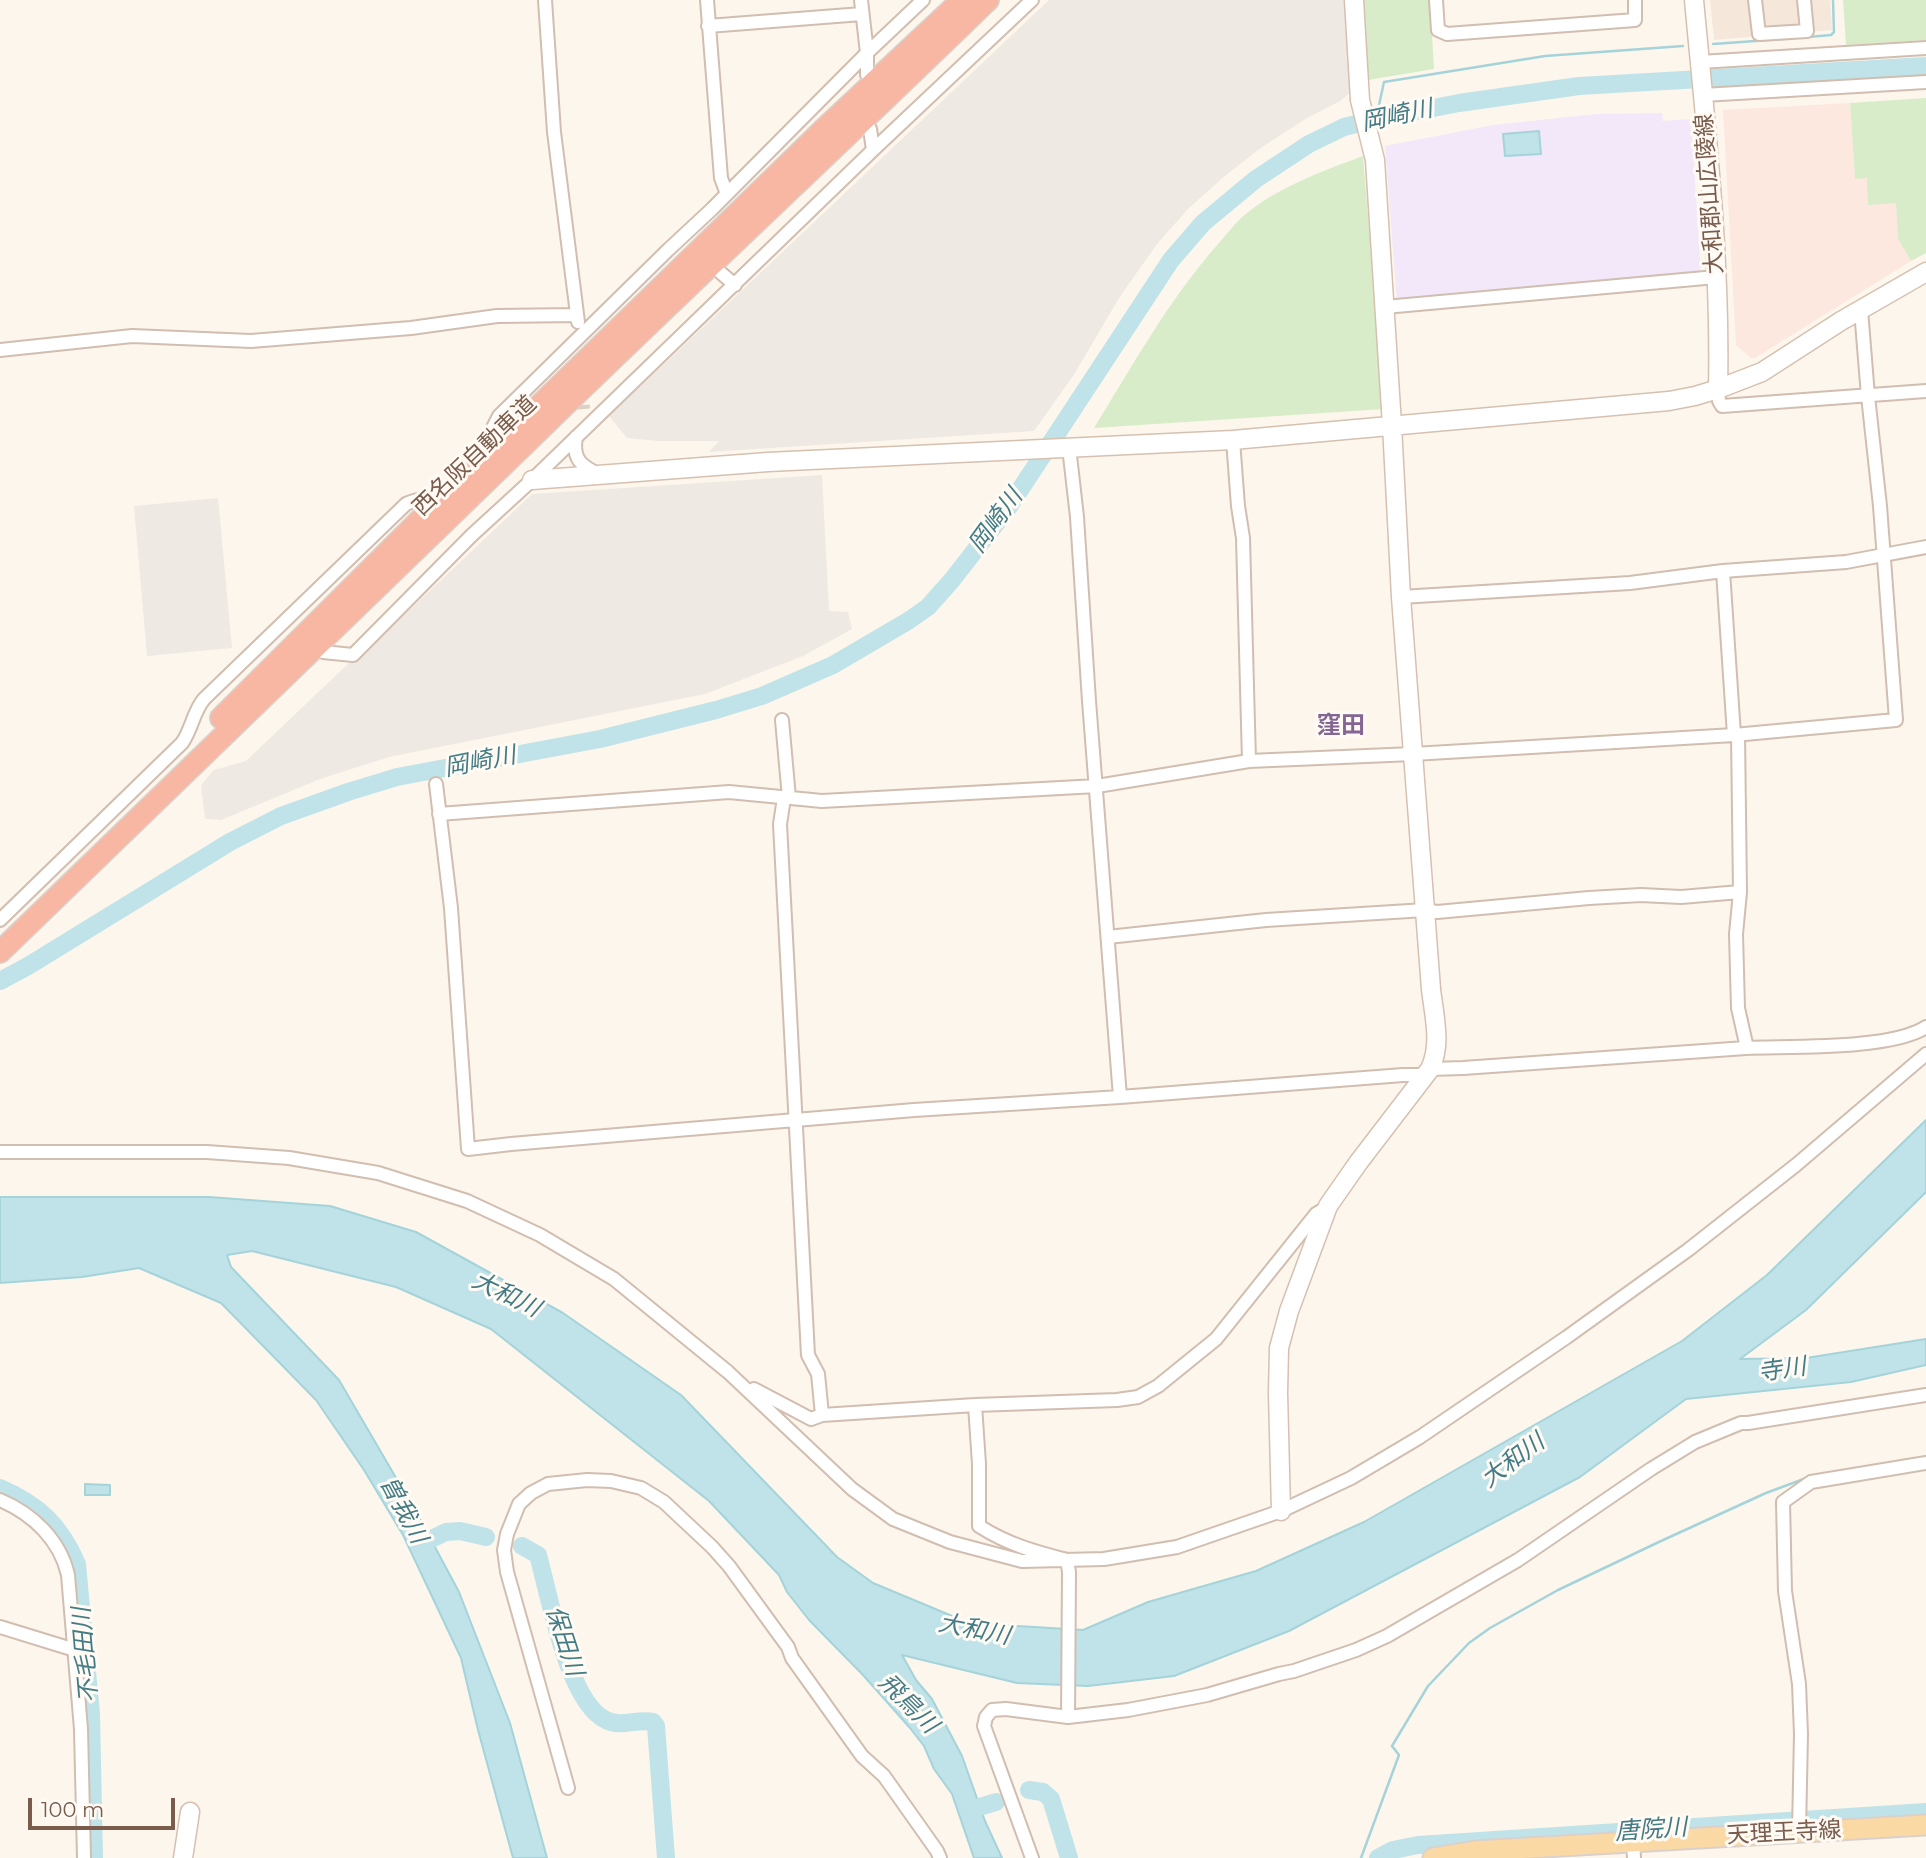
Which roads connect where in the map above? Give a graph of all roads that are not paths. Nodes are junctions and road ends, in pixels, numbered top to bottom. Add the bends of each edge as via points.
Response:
1 (545, 0) edge
2 (707, 0) edge
3 (923, 0) edge
4 (962, 0) edge
5 (988, 0) edge
6 (1032, 0) edge
7 (1354, 0) edge
8 (1436, 0) edge
9 (1634, 0) edge
10 (1694, 0) edge
11 (1755, 0) edge
12 (1804, 0) edge
13 (861, 7) edge
14 (708, 26) junction
15 (1926, 48) edge
16 (866, 53) junction
17 (1700, 61) junction
18 (867, 75) dead end
19 (1926, 82) edge
20 (1703, 95) junction
21 (870, 129) dead end
22 (873, 150) junction
23 (727, 194) junction
24 (722, 272) dead end
25 (1926, 272) edge
26 (1716, 277) junction
27 (735, 285) junction
28 (1385, 307) junction
29 (1861, 310) junction
30 (577, 314) junction
31 (576, 344) junction
32 (0, 350) edge
33 (1718, 389) junction
34 (1926, 391) edge
35 (1868, 396) junction
36 (584, 409) tunnel mouth
37 (594, 419) junction
38 (1392, 425) junction
39 (576, 436) junction
40 (519, 438) junction
41 (1233, 440) junction
42 (1069, 447) junction
43 (600, 475) junction
44 (532, 480) junction
45 (424, 498) junction
46 (472, 536) junction
47 (1926, 547) edge
48 (1883, 554) junction
49 (1723, 571) junction
50 (1401, 597) junction
51 (323, 652) dead end
52 (268, 655) dead end
53 (249, 656) junction
54 (230, 720) junction
55 (782, 720) dead end
56 (1736, 735) junction
57 (1413, 754) junction
58 (1249, 761) junction
59 (436, 784) dead end
60 (1097, 786) junction
61 (786, 798) junction
62 (439, 814) junction
63 (1740, 892) junction
64 (1425, 910) junction
65 (0, 920) edge
66 (0, 933) edge
67 (1108, 937) junction
68 (0, 952) edge
69 (1926, 1027) edge
70 (1747, 1048) junction
71 (1926, 1054) edge
72 (1427, 1072) junction
73 (1120, 1097) junction
74 (795, 1121) junction
75 (0, 1152) edge
76 (1328, 1206) junction
77 (728, 1372) junction
78 (1926, 1395) edge
79 (975, 1405) junction
80 (822, 1415) junction
81 (1926, 1463) edge
82 (0, 1500) edge
83 (1281, 1511) junction
84 (1068, 1566) junction
85 (0, 1627) edge
86 (75, 1650) junction
87 (1068, 1717) junction
88 (568, 1788) dead end
89 (190, 1812) dead end
90 (1926, 1825) edge
91 (1799, 1831) junction
92 (1633, 1850) edge
93 (84, 1858) edge
94 (183, 1858) edge
95 (940, 1858) edge
96 (1032, 1858) edge
97 (1433, 1858) edge

1 - 30 street via 554,132
2 - 14 street
3 - 16 street
4 - 40 highway, 西名阪自動車道 via 825,128
5 - 40 highway, 西名阪自動車道 via 647,324
6 - 22 street
7 - 28 street via 1361,106 1375,160
8 - 9 street via 1438,30 1447,34 1635,20
10 - 17 street, 大和郡山広陵線
11 - 12 street via 1759,34 1807,31
13 - 14 street
13 - 16 street
14 - 23 street via 721,178
15 - 17 street
16 - 18 street
16 - 23 street
17 - 20 street, 大和郡山広陵線
19 - 20 street
20 - 26 street, 大和郡山広陵線
21 - 22 street
22 - 27 street
23 - 31 street via 716,213
24 - 27 street
25 - 29 street
26 - 28 street
26 - 33 street, 大和郡山広陵線
27 - 37 street
28 - 38 street
29 - 33 street via 1762,372
29 - 35 street
30 - 31 street
30 - 32 street via 497,316 251,341 132,337
31 - 45 street via 499,416 477,458 446,490
33 - 35 street via 1722,406
33 - 38 street via 1643,404
34 - 35 street
35 - 48 street
36 - 37 street
37 - 39 street
38 - 41 street
38 - 50 street
39 - 43 street via 577,459
39 - 44 street
40 - 54 highway, 西名阪自動車道, bridge
41 - 42 street
41 - 58 street via 1243,538
42 - 43 street
42 - 60 street
43 - 44 street
44 - 46 street
45 - 46 street
45 - 53 street via 406,504
46 - 51 street via 354,655
47 - 48 street
48 - 49 street via 1846,562
48 - 56 street via 1896,720
49 - 50 street via 1630,583
49 - 56 street
50 - 57 street
52 - 53 street
53 - 65 street via 198,705 182,743
54 - 66 highway, 西名阪自動車道
54 - 68 highway, 西名阪自動車道
55 - 61 street
56 - 57 street
56 - 63 street
57 - 58 street
57 - 64 street
58 - 60 street
59 - 62 street
60 - 61 street via 882,799
60 - 67 street
61 - 62 street via 729,792
61 - 74 street via 780,824
62 - 74 street via 451,908 468,1149
63 - 64 street
63 - 70 street via 1738,1008
64 - 67 street via 1266,920
64 - 72 street via 1437,1039
67 - 73 street
69 - 70 street via 1904,1038 1854,1044
70 - 72 street
71 - 83 street via 1710,1233 1567,1337 1408,1444
72 - 73 street
72 - 76 street
73 - 74 street
74 - 80 street via 808,1354 818,1374
75 - 77 street via 207,1152 289,1157 378,1173 467,1201 540,1236 614,1279
76 - 79 street via 1316,1214 1216,1339 1158,1386 1117,1401
76 - 83 street via 1279,1348
77 - 80 street via 811,1419
77 - 84 street via 852,1489 893,1519 950,1542 1022,1561
78 - 87 street via 1741,1423 1695,1442 1508,1566 1356,1650 1207,1695
79 - 80 street
79 - 84 street via 979,1526
81 - 91 street via 1811,1482 1783,1502 1785,1591 1799,1684
82 - 86 street via 47,1533 65,1562
83 - 84 street via 1177,1547
84 - 87 street
85 - 86 street
86 - 93 street
87 - 96 street via 1006,1709 992,1710 986,1717 984,1726
88 - 95 street via 504,1550 519,1504 531,1493 548,1485 611,1481 641,1488 664,1502 720,1556
89 - 94 street
90 - 91 main road, 天理王寺線
91 - 92 main road, 天理王寺線
92 - 97 main road, 天理王寺線 via 1475,1851

